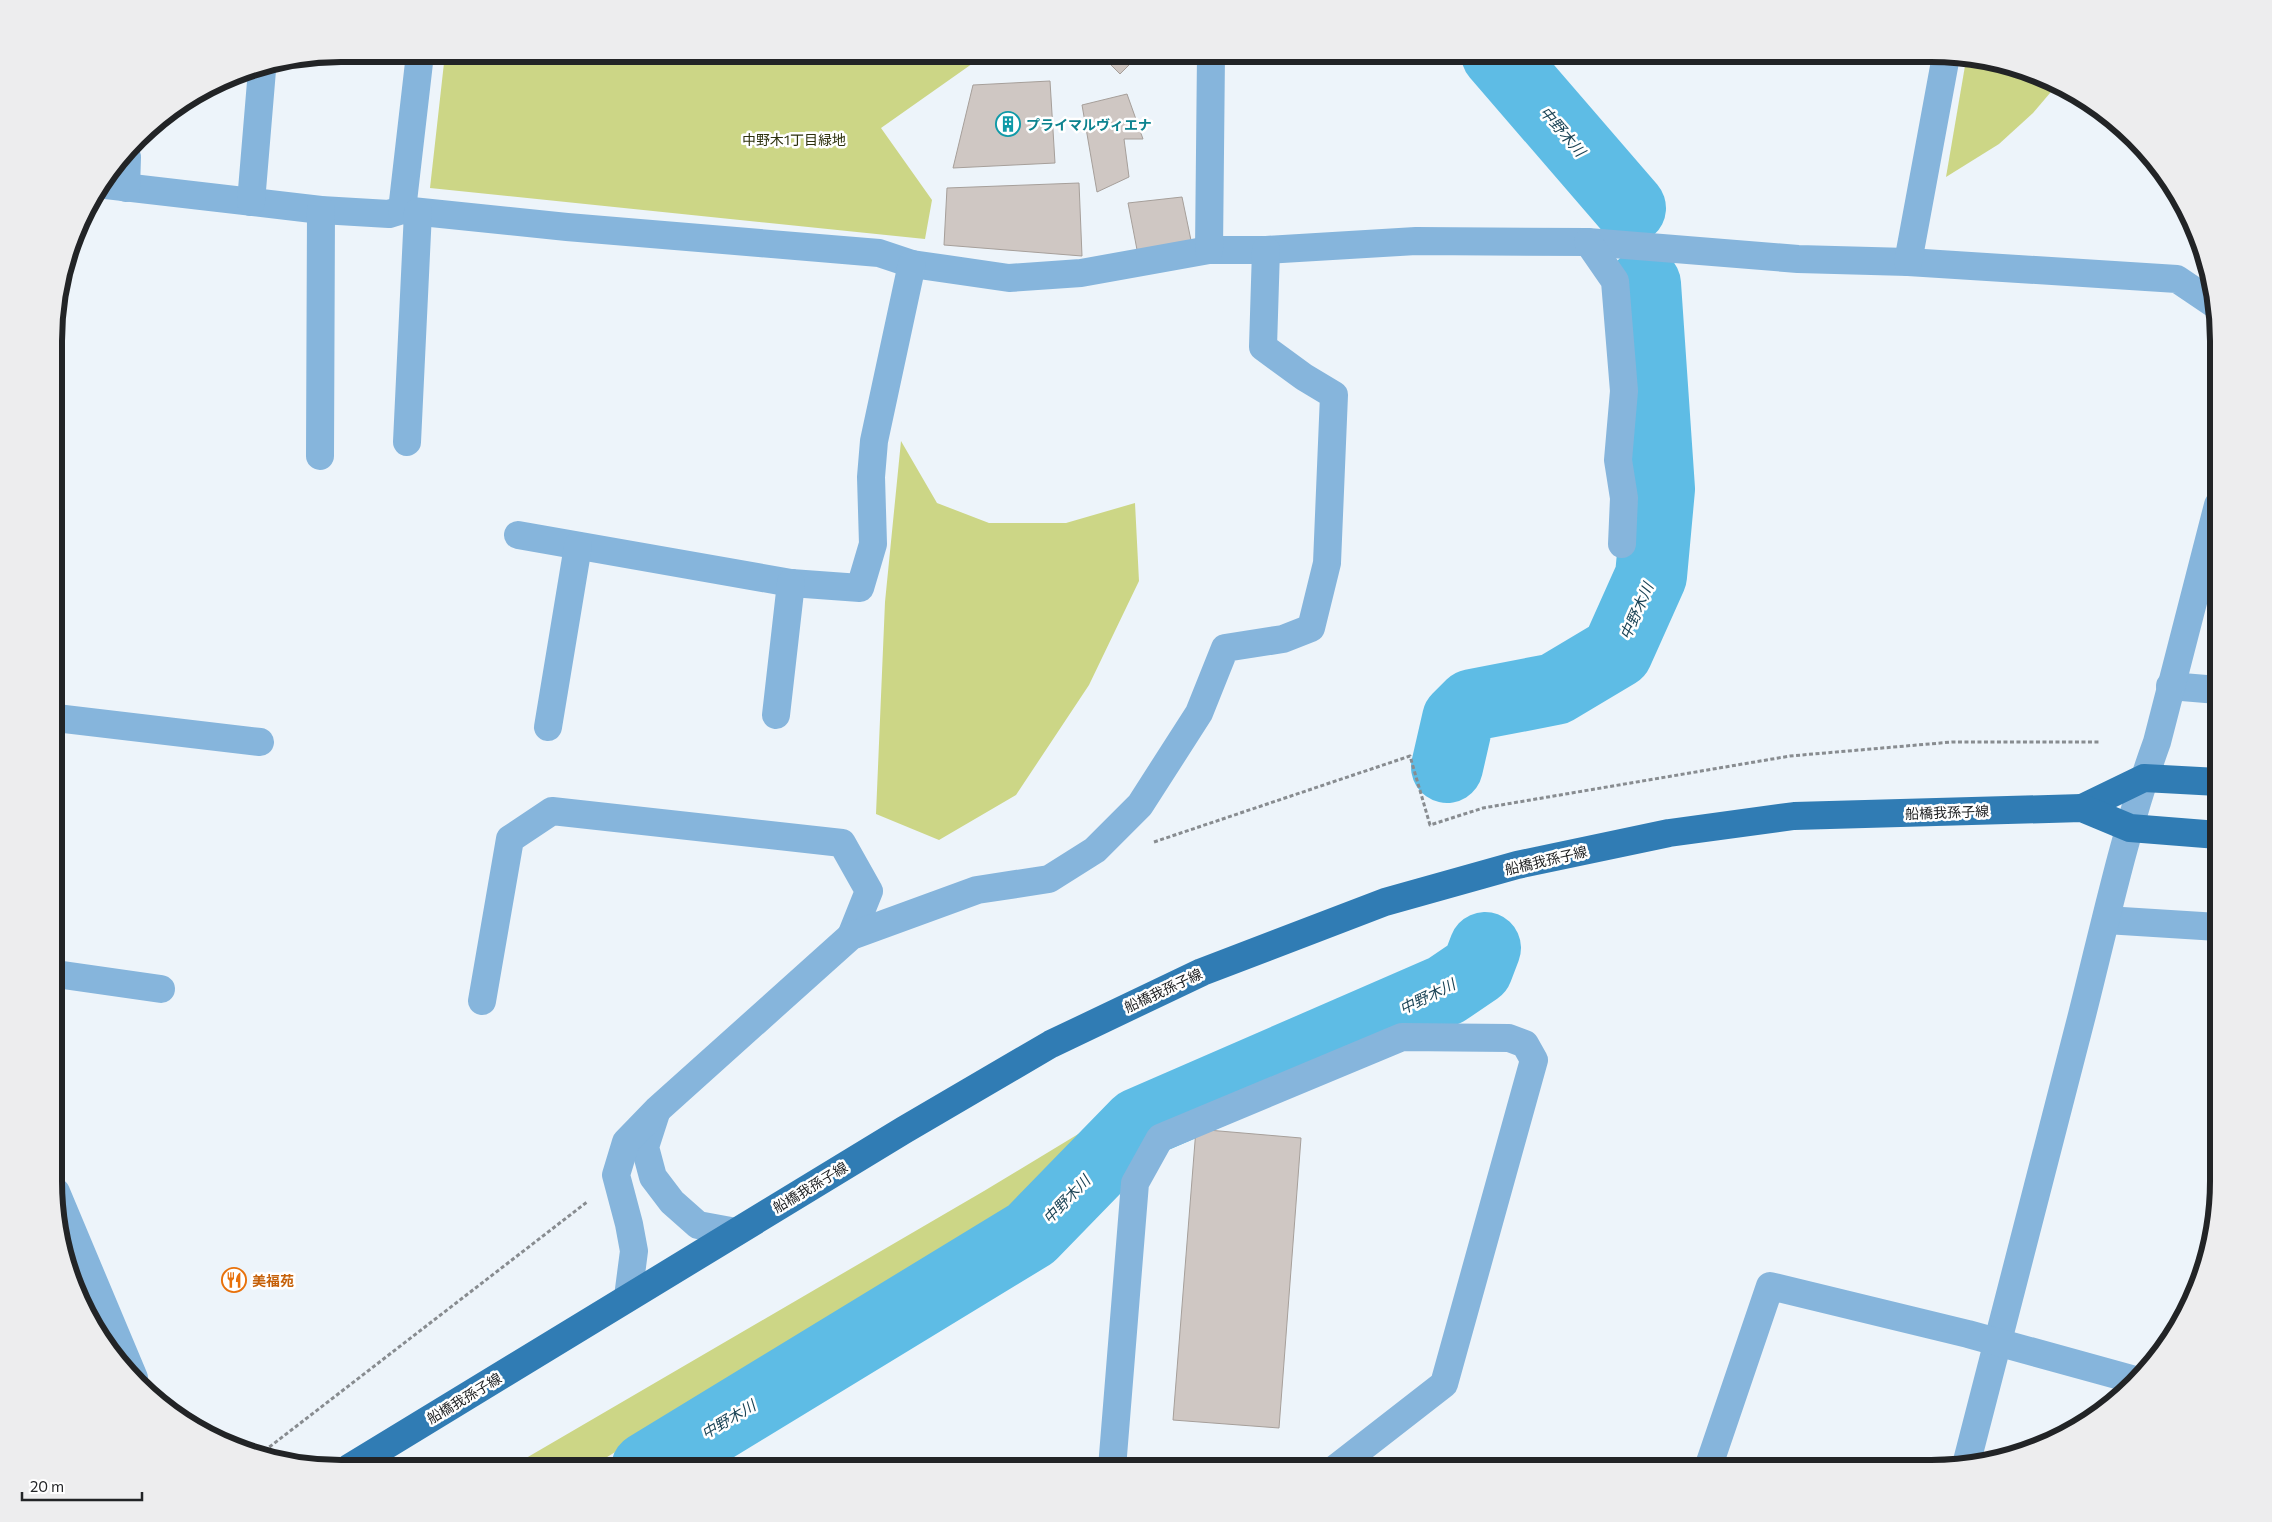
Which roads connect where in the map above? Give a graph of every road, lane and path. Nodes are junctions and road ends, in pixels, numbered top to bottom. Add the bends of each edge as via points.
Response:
1 (419, 62) edge
2 (1211, 62) edge
3 (1945, 63) edge
4 (262, 74) edge
5 (122, 169) edge
6 (116, 186) edge
7 (251, 202) junction
8 (321, 210) junction
9 (410, 211) junction
10 (1588, 242) junction
11 (1210, 250) junction
12 (1266, 250) junction
13 (1908, 262) junction
14 (912, 264) junction
15 (2206, 299) edge
16 (407, 442) dead end
17 (320, 456) dead end
18 (518, 535) dead end
19 (2210, 535) edge
20 (1622, 544) dead end
21 (578, 546) junction
22 (791, 583) junction
23 (2170, 686) junction
24 (2210, 689) edge
25 (776, 715) dead end
26 (62, 719) edge
27 (548, 727) dead end
28 (260, 742) dead end
29 (2100, 742) dead end
30 (2144, 778) junction
31 (2210, 782) edge
32 (2082, 808) junction
33 (2130, 828) junction
34 (2210, 834) edge
35 (1151, 843) dead end
36 (2106, 920) junction
37 (2210, 927) edge
38 (851, 936) junction
39 (62, 975) edge
40 (161, 989) dead end
41 (482, 1001) dead end
42 (657, 1110) junction
43 (616, 1175) junction
44 (65, 1212) edge
45 (736, 1232) junction
46 (628, 1297) junction
47 (1999, 1342) junction
48 (124, 1355) edge
49 (2128, 1378) edge
50 (267, 1449) edge
51 (1968, 1457) edge
52 (362, 1460) edge
53 (1113, 1460) edge
54 (1346, 1460) edge
55 (1711, 1460) edge

1 - 9 street
2 - 11 street
3 - 13 street
4 - 7 street
5 - 6 street
6 - 7 street
7 - 8 street
8 - 9 street via 389,214
8 - 17 street
9 - 14 street via 879,253
9 - 16 street
10 - 12 street via 1416,241
10 - 13 street via 1798,259
10 - 20 street via 1615,281 1624,391 1618,460 1624,498
11 - 12 street
11 - 14 street via 1081,273 1010,278
12 - 38 street via 1263,347 1334,395 1327,563 1311,628 1283,639 1225,648 1199,713 1140,805 1094,850 1049,879 977,890
13 - 15 street via 2177,279
14 - 22 street via 874,441 870,477 873,544 860,588
18 - 21 street
19 - 23 street
21 - 22 street
21 - 27 street
22 - 25 street
23 - 24 street
23 - 30 street via 2157,742
26 - 28 street
29 - 35 path via 1952,742 1790,756 1483,808 1430,825 1410,756
30 - 31 main road, 船橋我孫子線
30 - 32 main road, 船橋我孫子線
30 - 33 street
32 - 33 main road, 船橋我孫子線
32 - 45 main road, 船橋我孫子線 via 1784,818 1669,833 1518,865 1385,902 1202,972 1051,1044
33 - 34 main road, 船橋我孫子線
33 - 36 street
36 - 37 street
36 - 47 street
38 - 41 street via 869,891 842,843 552,811 510,839
38 - 42 street
39 - 40 street
42 - 43 street via 626,1142
42 - 45 street via 645,1147 653,1177 672,1202 698,1225
43 - 46 street via 634,1251
43 - 50 path via 595,1196
44 - 48 street
45 - 46 main road, 船橋我孫子線
46 - 52 main road, 船橋我孫子線
47 - 49 street
47 - 51 street
47 - 55 street via 1770,1286
53 - 54 street via 1135,1183 1160,1138 1402,1038 1509,1038 1525,1044 1534,1060 1444,1384

